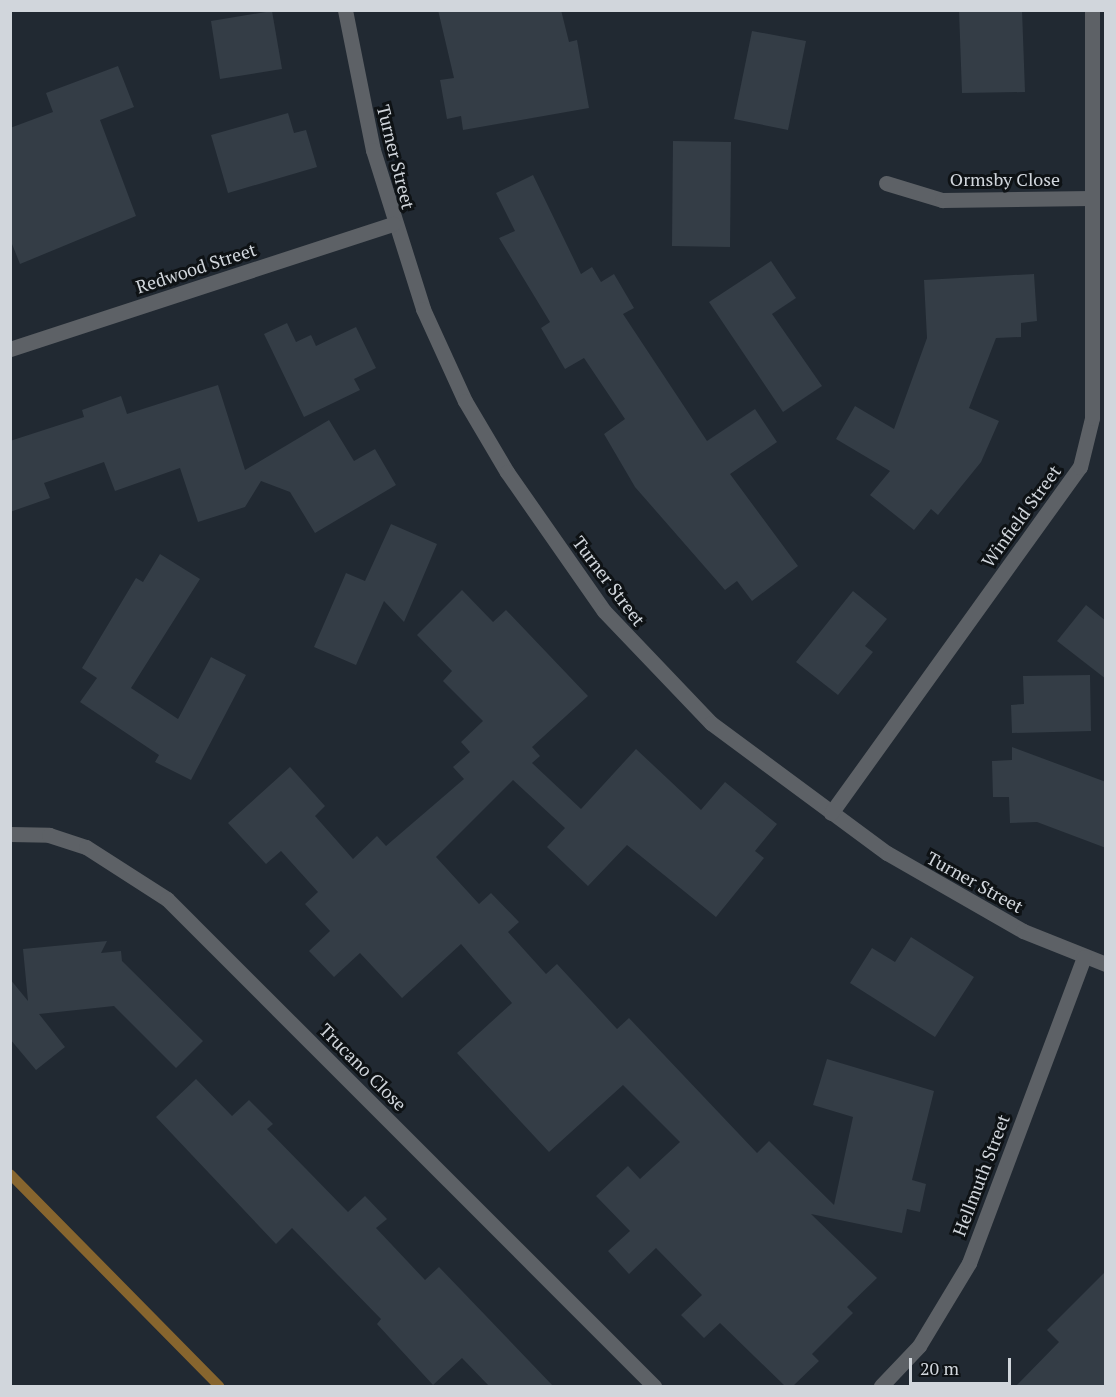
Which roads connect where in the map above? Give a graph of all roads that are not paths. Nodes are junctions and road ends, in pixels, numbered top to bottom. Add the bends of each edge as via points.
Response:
1 (345, 10) edge
2 (1092, 10) edge
3 (886, 183) dead end
4 (1091, 198) junction
5 (393, 224) junction
6 (10, 349) edge
7 (831, 813) junction
8 (10, 834) edge
9 (1084, 957) junction
10 (1106, 964) edge
11 (654, 1386) edge
12 (880, 1386) edge

1 - 5 street, Turner Street
2 - 4 street, Winfield Street
3 - 4 street, Ormsby Close via 942,200
4 - 7 street, Winfield Street via 1092,418 1080,467
5 - 6 street, Redwood Street
5 - 7 street, Turner Street via 465,401 604,612 711,723
7 - 9 street, Turner Street via 951,893
8 - 11 street, Trucano Close via 49,835 86,847 167,899
9 - 10 street, Turner Street
9 - 12 street, Hellmuth Street via 969,1263 919,1346

